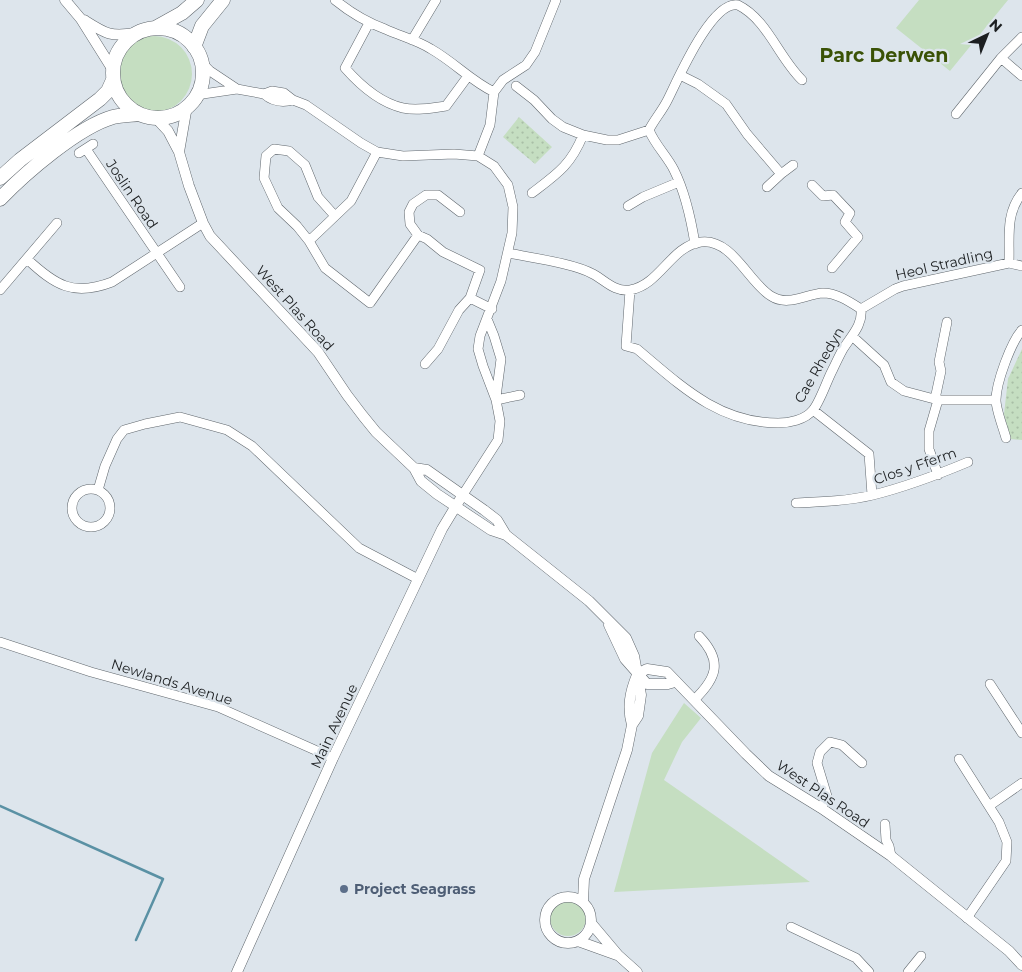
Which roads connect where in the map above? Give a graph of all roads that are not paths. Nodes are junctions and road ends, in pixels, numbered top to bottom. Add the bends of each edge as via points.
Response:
1 (65, 0) edge
2 (197, 0) edge
3 (223, 0) edge
4 (335, 0) edge
5 (436, 0) edge
6 (556, 0) edge
7 (81, 19) junction
8 (369, 23) junction
9 (154, 28) junction
10 (136, 33) junction
11 (1022, 37) edge
12 (412, 40) junction
13 (194, 47) junction
14 (1001, 58) junction
15 (201, 62) junction
16 (113, 75) junction
17 (680, 75) junction
18 (468, 76) junction
19 (1022, 76) edge
20 (802, 80) dead end
21 (516, 86) dead end
22 (237, 89) junction
23 (494, 92) junction
24 (196, 95) junction
25 (187, 106) junction
26 (140, 114) junction
27 (956, 114) dead end
28 (155, 117) junction
29 (649, 130) junction
30 (583, 135) junction
31 (86, 149) dead end
32 (179, 152) junction
33 (377, 152) junction
34 (478, 156) junction
35 (793, 165) dead end
36 (781, 174) junction
37 (0, 178) edge
38 (679, 182) junction
39 (812, 185) dead end
40 (767, 187) dead end
41 (532, 193) dead end
42 (1022, 193) edge
43 (0, 199) edge
44 (628, 206) dead end
45 (460, 212) dead end
46 (335, 216) junction
47 (57, 223) dead end
48 (203, 223) junction
49 (418, 234) junction
50 (309, 241) junction
51 (695, 244) junction
52 (156, 253) junction
53 (508, 253) junction
54 (27, 259) junction
55 (1009, 263) junction
56 (1022, 266) edge
57 (832, 268) dead end
58 (180, 287) dead end
59 (0, 290) edge
60 (630, 290) junction
61 (470, 298) junction
62 (492, 308) junction
63 (861, 309) junction
64 (487, 319) junction
65 (947, 322) dead end
66 (1022, 330) edge
67 (852, 336) junction
68 (425, 364) dead end
69 (520, 395) dead end
70 (936, 399) junction
71 (496, 400) junction
72 (996, 400) junction
73 (812, 410) junction
74 (1006, 438) dead end
75 (968, 462) dead end
76 (414, 468) junction
77 (938, 475) junction
78 (98, 490) junction
79 (872, 495) junction
80 (462, 496) junction
81 (796, 503) dead end
82 (456, 506) junction
83 (506, 535) junction
84 (418, 579) junction
85 (698, 636) dead end
86 (0, 642) edge
87 (637, 674) junction
88 (990, 684) dead end
89 (694, 700) junction
90 (1022, 733) edge
91 (333, 758) junction
92 (958, 760) dead end
93 (862, 763) dead end
94 (1022, 784) edge
95 (989, 806) junction
96 (821, 808) junction
97 (885, 824) dead end
98 (891, 856) junction
99 (584, 879) junction
100 (565, 897) junction
101 (583, 902) junction
102 (967, 918) junction
103 (591, 923) junction
104 (791, 927) dead end
105 (578, 941) junction
106 (618, 955) junction
107 (921, 956) dead end
108 (1020, 958) edge
109 (237, 972) edge
110 (637, 972) edge
111 (869, 972) edge
112 (908, 972) edge

1 - 7 street
2 - 9 main road via 182,13
3 - 13 main road via 202,26
4 - 8 street
5 - 12 street
6 - 23 street via 531,59 503,80
7 - 10 street via 112,35
7 - 16 street
8 - 12 street
8 - 18 street via 345,68 388,103 405,108 446,106
9 - 10 main road
9 - 13 main road via 181,34
10 - 16 main road via 124,42 116,55
11 - 14 street
12 - 18 street via 445,57
13 - 15 main road
14 - 19 street
14 - 27 street
15 - 22 street
15 - 24 main road via 202,79
16 - 26 main road via 122,100
16 - 37 main road via 108,91 100,99
17 - 20 street via 696,39 715,15 727,5 736,4 756,18 786,63
17 - 29 street
17 - 36 street via 726,104
18 - 23 street
21 - 30 street via 552,119
22 - 24 street
22 - 33 street via 306,105
23 - 34 street via 490,125
24 - 25 main road
25 - 28 main road via 172,115
25 - 32 street, West Plas Road
26 - 28 main road
26 - 43 main road via 113,117 86,129
28 - 32 street, West Plas Road
29 - 30 street via 618,140
29 - 38 street
30 - 41 street via 564,168
31 - 52 street, Joslin Road
32 - 48 street, West Plas Road
33 - 34 street via 403,156
33 - 46 street via 351,201
34 - 53 street via 494,166 508,185 513,207
35 - 36 street
36 - 40 street
38 - 44 street
38 - 51 street
39 - 57 street via 823,196 833,195 850,213 845,222 858,237
42 - 55 street via 1010,217
45 - 49 street via 438,195 426,195 409,212 410,224
46 - 50 street
46 - 50 street via 318,196 305,165 289,151 274,149 266,156 264,178 278,208
47 - 54 street
48 - 52 street
48 - 76 street, West Plas Road via 210,236 318,352 376,432
49 - 50 street via 370,303 326,268
49 - 61 street via 443,252 480,270
51 - 60 street via 684,248 646,284
51 - 63 street via 711,242 721,246 771,296 780,300 823,293 843,298
52 - 54 street via 112,282 82,289 57,283
52 - 58 street, Joslin Road
53 - 60 street via 577,268 617,290
53 - 62 street
54 - 59 street
55 - 56 street, Heol Stradling
55 - 63 street, Heol Stradling via 903,286
60 - 73 street, Cae Rhedyn via 626,346 637,349 693,396 742,419 768,423 786,423 802,418
61 - 62 street
61 - 68 street
62 - 64 street
63 - 67 street, Cae Rhedyn via 860,322
64 - 71 street via 500,359
64 - 71 street via 478,349
65 - 70 street
66 - 72 street via 1003,367
67 - 70 street via 884,365 891,382 904,391
67 - 73 street, Cae Rhedyn
69 - 71 street
70 - 72 street
70 - 77 street via 929,449
71 - 80 street via 500,421 498,440
72 - 74 street
73 - 79 street, Clos y Fferm via 869,454
75 - 77 street, Clos y Fferm
76 - 80 street, West Plas Road via 427,470
76 - 82 street, West Plas Road via 421,481
77 - 79 street, Clos y Fferm
78 - 78 street via 86,489 72,503 73,516 83,525 99,526 108,516 110,504
78 - 84 street via 105,466 124,430 180,418 227,430 252,446 358,548
79 - 81 street, Clos y Fferm
80 - 82 street, Main Avenue
80 - 83 street, West Plas Road via 498,520
82 - 83 street, West Plas Road via 491,530
82 - 84 street, Main Avenue
83 - 87 street, West Plas Road via 588,601 626,638
84 - 91 street, Main Avenue
85 - 89 street via 709,647 714,667 711,681
86 - 91 street, Newlands Avenue via 91,672 218,707
87 - 89 street, West Plas Road via 647,684 674,682
87 - 99 street via 630,693 632,725 627,750
88 - 90 street
89 - 96 street, West Plas Road via 769,776
91 - 109 street, Main Avenue
92 - 95 street
93 - 96 street via 842,745 830,742 820,752 817,763 827,796
94 - 95 street
95 - 102 street via 1007,842 1006,861
96 - 98 street, West Plas Road
97 - 98 street
98 - 102 street, West Plas Road
99 - 100 street
99 - 101 street
100 - 101 street
100 - 105 street via 549,906 546,928 562,942
101 - 103 street via 591,915
102 - 108 street, West Plas Road
103 - 105 street
103 - 106 street
104 - 111 street via 856,958
105 - 106 street
106 - 110 street
107 - 112 street

